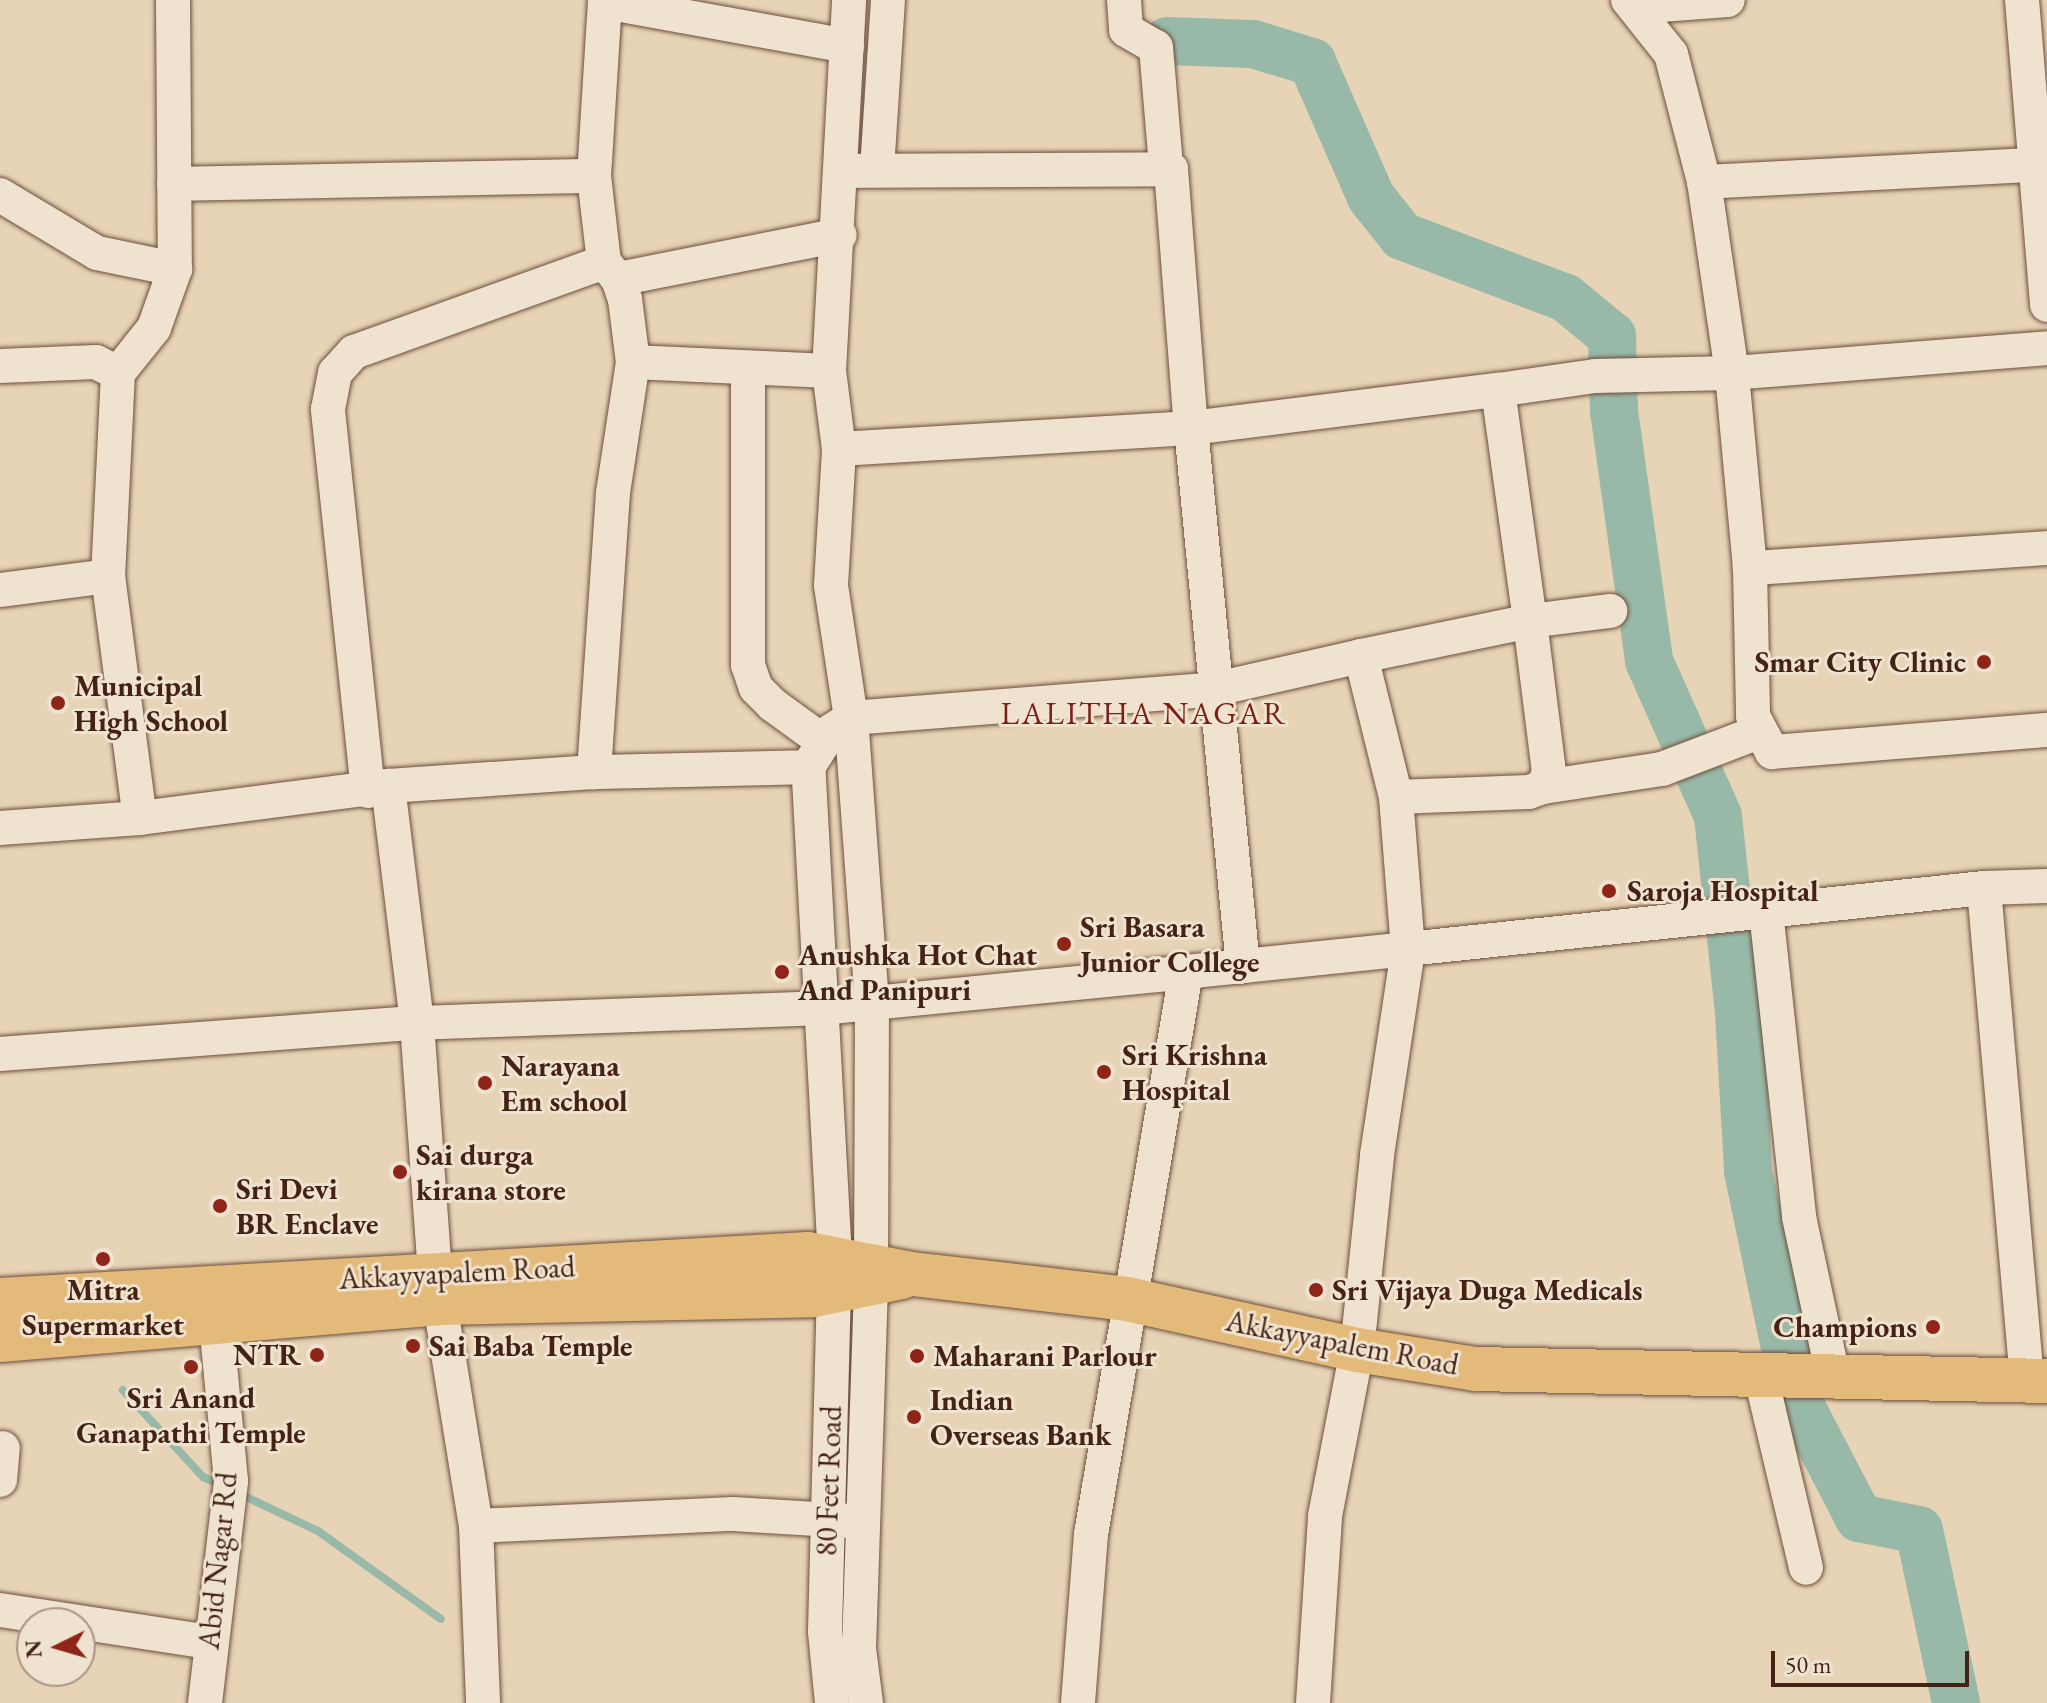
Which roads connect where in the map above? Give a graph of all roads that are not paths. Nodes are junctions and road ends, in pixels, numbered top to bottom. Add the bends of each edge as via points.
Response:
1 (849, 0) edge
2 (888, 0) edge
3 (1124, 0) edge
4 (1728, 0) edge
5 (2022, 0) edge
6 (164, 1) edge
7 (605, 1) edge
8 (1631, 3) edge
9 (847, 46) junction
10 (2041, 164) edge
11 (1166, 167) junction
12 (877, 170) junction
13 (842, 171) junction
14 (594, 176) junction
15 (1704, 182) junction
16 (174, 184) junction
17 (0, 195) edge
18 (840, 235) junction
19 (175, 269) junction
20 (611, 271) junction
21 (2047, 305) edge
22 (2047, 348) edge
23 (633, 362) junction
24 (0, 366) edge
25 (748, 370) junction
26 (829, 371) junction
27 (118, 373) junction
28 (1732, 373) junction
29 (1498, 390) junction
30 (1191, 428) junction
31 (839, 449) junction
32 (2047, 548) edge
33 (1750, 568) junction
34 (108, 576) junction
35 (0, 590) edge
36 (1610, 611) dead end
37 (1530, 621) junction
38 (1361, 656) junction
39 (1216, 689) junction
40 (851, 718) junction
41 (2047, 730) edge
42 (1758, 732) junction
43 (816, 755) junction
44 (594, 772) junction
45 (1543, 787) junction
46 (378, 788) junction
47 (1396, 797) junction
48 (140, 818) junction
49 (0, 828) edge
50 (2047, 886) edge
51 (1984, 888) junction
52 (1756, 912) junction
53 (1408, 949) junction
54 (1243, 966) junction
55 (1186, 972) junction
56 (872, 1003) junction
57 (822, 1008) junction
58 (417, 1023) junction
59 (0, 1054) edge
60 (865, 1275) junction
61 (437, 1288) junction
62 (1127, 1299) junction
63 (0, 1300) edge
64 (216, 1323) junction
65 (0, 1340) edge
66 (1357, 1350) junction
67 (1768, 1373) junction
68 (1828, 1375) junction
69 (2037, 1380) edge
70 (828, 1521) junction
71 (863, 1521) junction
72 (476, 1526) junction
73 (1806, 1568) dead end
74 (0, 1610) edge
75 (208, 1642) junction
76 (205, 1703) edge
77 (483, 1703) edge
78 (832, 1703) edge
79 (866, 1703) edge
80 (1078, 1703) edge
81 (1313, 1703) edge

1 - 9 street
2 - 12 street
3 - 11 street via 1126,30 1156,47
4 - 8 street
5 - 10 street
6 - 16 street
7 - 9 street
7 - 14 street
8 - 15 street via 1671,54 1681,78
9 - 13 street
10 - 15 street
10 - 21 street
11 - 12 street via 1003,173
11 - 30 street via 1174,174
12 - 13 street
13 - 18 street
14 - 16 street
14 - 20 street
15 - 28 street
16 - 19 street
17 - 19 street via 97,253
18 - 20 street
18 - 26 street
19 - 27 street via 154,328
20 - 23 street
20 - 46 street via 354,352 335,373 328,409
22 - 28 street
23 - 25 street
23 - 44 street via 613,493
24 - 27 street via 96,362
25 - 26 street
25 - 43 street via 748,665 764,697
26 - 31 street
27 - 34 street
28 - 29 street via 1595,376
28 - 33 street
29 - 30 street
29 - 37 street
30 - 31 street
30 - 39 street
31 - 40 street via 831,585
32 - 33 street
33 - 42 street via 1753,716
34 - 35 street
34 - 48 street
36 - 37 street
37 - 38 street
37 - 45 street via 1549,772
38 - 39 street
38 - 47 street
39 - 40 street
39 - 54 street
40 - 43 street
40 - 56 street
41 - 42 street via 1772,752
42 - 45 street via 1662,769
43 - 44 street
43 - 57 street
44 - 46 street
45 - 47 street via 1529,792
46 - 48 street
46 - 58 street
47 - 53 street
48 - 49 street
50 - 51 street
51 - 52 street
51 - 69 street
52 - 53 street
52 - 68 street via 1799,1217
53 - 54 street
53 - 66 street via 1377,1155
54 - 55 street
55 - 56 street
55 - 62 street
56 - 57 street
56 - 60 street
57 - 58 street
57 - 60 street
58 - 59 street
58 - 61 street
60 - 61 main road, Akkayyapalem Road via 808,1254
60 - 62 main road, Akkayyapalem Road
60 - 70 street, 80 Feet Road
60 - 71 street, 80 Feet Road
61 - 63 main road, Akkayyapalem Road
61 - 64 main road
61 - 72 street
62 - 66 main road, Akkayyapalem Road
62 - 80 street via 1091,1534
64 - 65 main road
64 - 75 street, Abid Nagar Rd via 230,1492
66 - 67 main road, Akkayyapalem Road via 1537,1374
66 - 81 street via 1325,1516
67 - 68 main road, Akkayyapalem Road
67 - 73 street
68 - 69 main road, Akkayyapalem Road
70 - 71 street
70 - 72 street via 733,1514
70 - 78 street, 80 Feet Road via 825,1631
71 - 79 street, 80 Feet Road via 859,1648
72 - 77 street
74 - 75 street
75 - 76 street, Abid Nagar Rd

